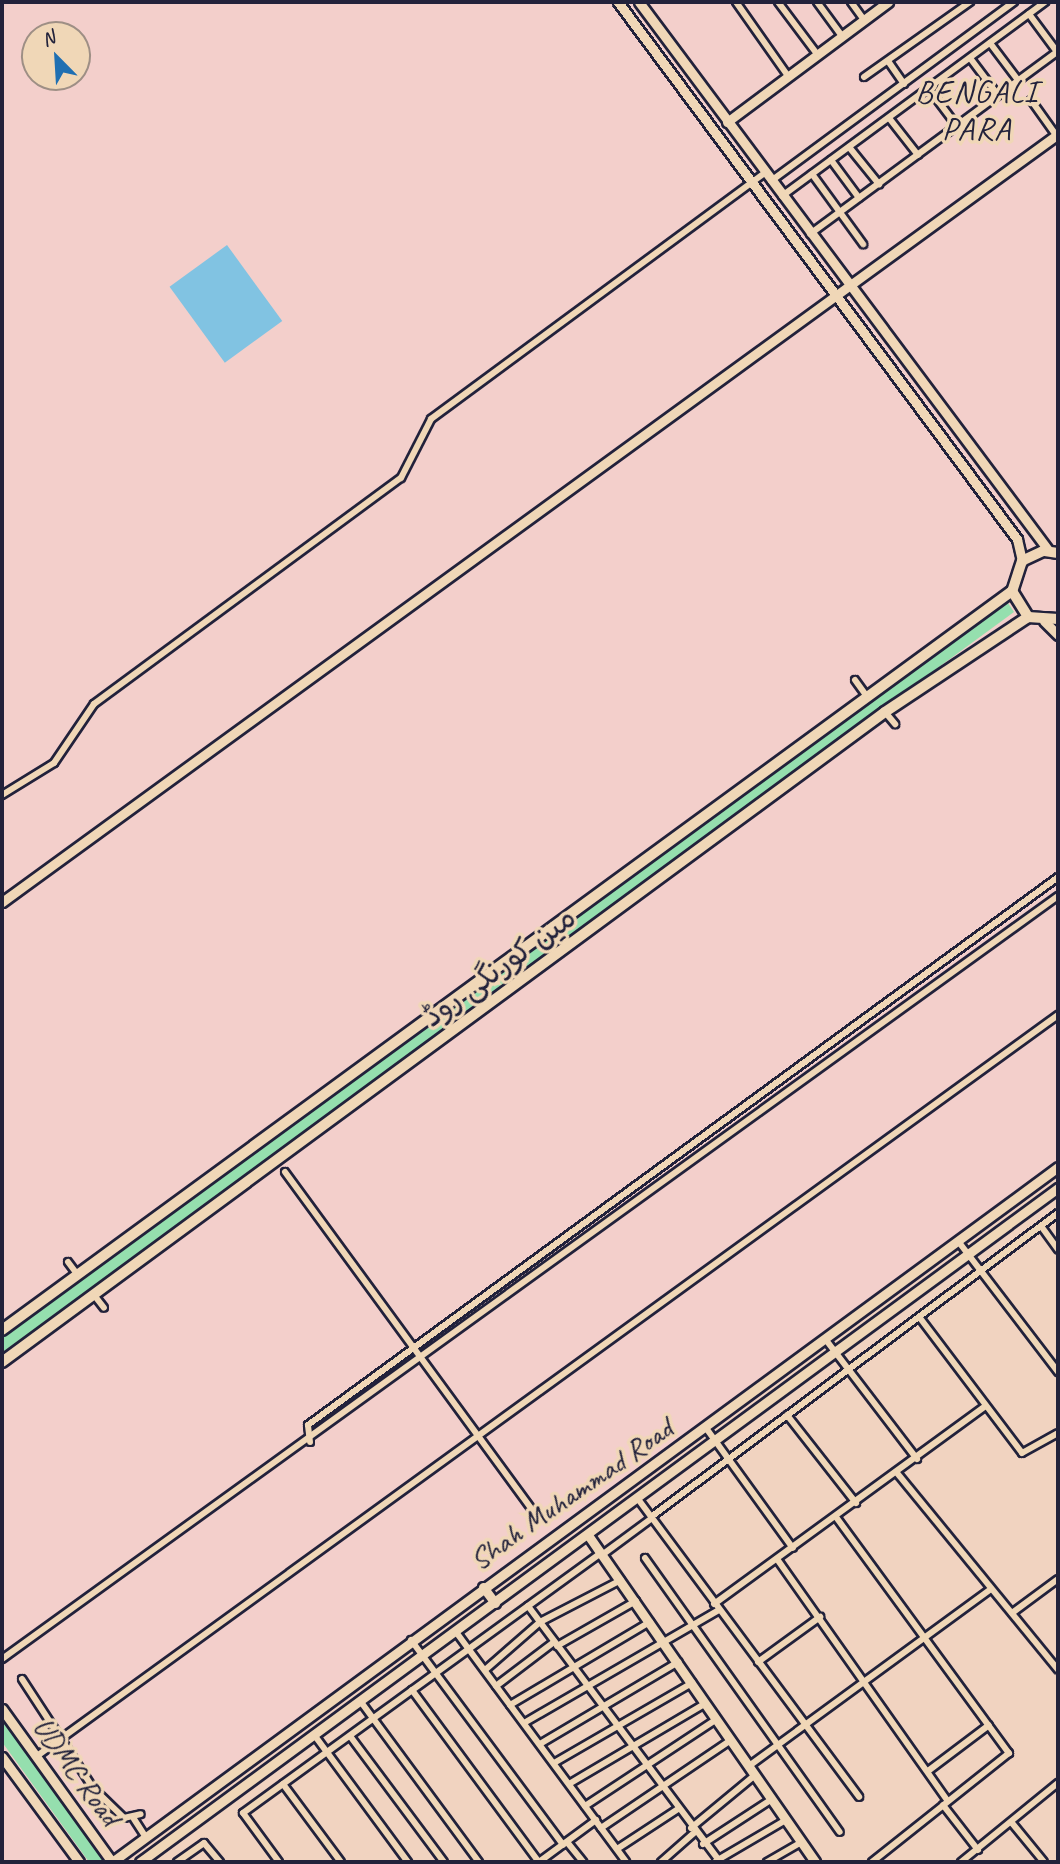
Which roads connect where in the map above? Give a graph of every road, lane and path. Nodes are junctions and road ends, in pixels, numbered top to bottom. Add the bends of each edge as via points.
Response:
1 (618, 2) edge
2 (639, 2) edge
3 (736, 2) edge
4 (778, 2) edge
5 (817, 2) edge
6 (851, 2) edge
7 (888, 2) edge
8 (971, 2) edge
9 (1014, 2) edge
10 (1045, 2) edge
11 (1030, 14) junction
12 (864, 20) junction
13 (842, 36) junction
14 (990, 43) junction
15 (1058, 52) edge
16 (817, 54) junction
17 (970, 58) junction
18 (888, 61) junction
19 (788, 76) junction
20 (864, 77) dead end
21 (1018, 80) junction
22 (904, 84) junction
23 (929, 89) junction
24 (998, 95) junction
25 (1031, 100) dead end
26 (889, 118) junction
27 (727, 122) junction
28 (957, 126) junction
29 (1057, 134) edge
30 (849, 147) junction
31 (918, 155) junction
32 (831, 160) junction
33 (812, 174) junction
34 (768, 177) junction
35 (752, 183) junction
36 (878, 184) junction
37 (782, 196) junction
38 (859, 198) junction
39 (840, 212) junction
40 (810, 234) junction
41 (863, 244) dead end
42 (849, 288) junction
43 (835, 297) junction
44 (1053, 552) edge
45 (1022, 561) junction
46 (1012, 591) junction
47 (1028, 617) junction
48 (1058, 619) edge
49 (1044, 621) junction
50 (1058, 635) edge
51 (855, 680) dead end
52 (865, 694) junction
53 (885, 712) junction
54 (895, 724) dead end
55 (2, 795) edge
56 (1058, 877) edge
57 (1058, 896) edge
58 (2, 902) edge
59 (963, 948) junction
60 (971, 958) junction
61 (1058, 1015) edge
62 (692, 1147) junction
63 (699, 1157) junction
64 (1058, 1167) edge
65 (285, 1172) dead end
66 (636, 1188) junction
67 (1058, 1188) edge
68 (643, 1198) junction
69 (1058, 1213) edge
70 (1041, 1226) junction
71 (958, 1241) junction
72 (1058, 1249) edge
73 (968, 1254) junction
74 (543, 1255) junction
75 (68, 1262) dead end
76 (551, 1266) junction
77 (980, 1271) junction
78 (77, 1274) junction
79 (94, 1295) junction
80 (104, 1308) dead end
81 (920, 1318) junction
82 (2, 1330) edge
83 (826, 1340) junction
84 (411, 1350) junction
85 (836, 1353) junction
86 (2, 1362) edge
87 (420, 1362) junction
88 (848, 1370) junction
89 (1058, 1372) edge
90 (986, 1406) junction
91 (788, 1415) junction
92 (706, 1428) junction
93 (1058, 1433) edge
94 (476, 1437) junction
95 (717, 1441) junction
96 (310, 1442) junction
97 (730, 1458) junction
98 (916, 1459) junction
99 (897, 1474) junction
100 (638, 1499) junction
101 (856, 1503) junction
102 (533, 1511) dead end
103 (836, 1517) junction
104 (652, 1518) junction
105 (588, 1535) junction
106 (793, 1548) junction
107 (602, 1554) junction
108 (645, 1558) dead end
109 (777, 1559) junction
110 (1058, 1579) edge
111 (621, 1580) junction
112 (483, 1587) junction
113 (991, 1589) junction
114 (636, 1601) junction
115 (495, 1603) junction
116 (714, 1604) junction
117 (528, 1606) junction
118 (719, 1611) junction
119 (1012, 1613) junction
120 (820, 1617) junction
121 (540, 1622) junction
122 (650, 1622) junction
123 (692, 1627) junction
124 (456, 1632) junction
125 (925, 1638) junction
126 (411, 1640) junction
127 (556, 1644) junction
128 (666, 1644) junction
129 (469, 1649) junction
130 (423, 1656) junction
131 (2, 1658) edge
132 (758, 1661) junction
133 (678, 1662) junction
134 (572, 1666) junction
135 (485, 1671) junction
136 (1058, 1671) edge
137 (436, 1673) junction
138 (22, 1679) dead end
139 (866, 1681) junction
140 (692, 1683) junction
141 (496, 1686) junction
142 (588, 1687) junction
143 (412, 1690) junction
144 (361, 1702) junction
145 (706, 1703) junction
146 (510, 1705) junction
147 (603, 1707) junction
148 (2, 1709) edge
149 (373, 1718) junction
150 (717, 1719) junction
151 (524, 1723) junction
152 (805, 1725) junction
153 (989, 1725) junction
154 (617, 1726) junction
155 (315, 1736) junction
156 (350, 1736) junction
157 (62, 1738) junction
158 (732, 1740) junction
159 (540, 1744) junction
160 (776, 1746) junction
161 (632, 1747) junction
162 (326, 1753) junction
163 (37, 1756) junction
164 (2, 1757) edge
165 (554, 1763) junction
166 (646, 1766) junction
167 (749, 1766) junction
168 (928, 1771) junction
169 (755, 1775) junction
170 (1058, 1783) edge
171 (284, 1784) junction
172 (569, 1784) junction
173 (661, 1787) junction
174 (859, 1797) dead end
175 (772, 1799) junction
176 (946, 1803) junction
177 (585, 1806) junction
178 (678, 1809) junction
179 (142, 1814) dead end
180 (134, 1819) junction
181 (786, 1820) junction
182 (596, 1821) junction
183 (1012, 1823) junction
184 (601, 1828) junction
185 (693, 1830) junction
186 (840, 1832) dead end
187 (141, 1838) junction
188 (801, 1842) junction
189 (565, 1843) junction
190 (703, 1844) junction
191 (617, 1849) junction
192 (978, 1850) junction
193 (149, 1855) junction
194 (971, 1860) edge
195 (543, 1861) edge
196 (717, 1861) edge
197 (79, 1862) edge
198 (112, 1862) edge
199 (140, 1862) edge
200 (177, 1862) edge
201 (220, 1862) edge
202 (279, 1862) edge
203 (341, 1862) edge
204 (408, 1862) edge
205 (444, 1862) edge
206 (479, 1862) edge
207 (583, 1862) edge
208 (626, 1862) edge
209 (661, 1862) edge
210 (766, 1862) edge
211 (815, 1862) edge
212 (872, 1862) edge
213 (961, 1862) edge
214 (1044, 1862) edge

1 - 35 street
2 - 27 street
3 - 19 street
4 - 16 street
5 - 13 street
6 - 12 street
7 - 12 street
8 - 18 street
9 - 22 street
10 - 11 street
11 - 14 street
11 - 15 street
12 - 13 street
13 - 16 street
14 - 17 street
14 - 21 street
15 - 21 street
16 - 19 street
17 - 23 street
17 - 24 street
18 - 20 street
18 - 22 street
19 - 27 street
21 - 24 street
22 - 34 street
23 - 26 street
23 - 28 street
24 - 28 street
25 - 29 street
26 - 30 street
26 - 31 street
27 - 34 street
28 - 31 street
29 - 42 street
30 - 32 street
30 - 36 street
31 - 36 street
32 - 33 street
32 - 38 street
33 - 37 street
33 - 39 street
34 - 35 street
34 - 37 street
35 - 43 street
35 - 55 street via 431,419 401,478 94,704 54,763
36 - 38 street
37 - 40 street
38 - 39 street
39 - 40 street
39 - 41 street
40 - 42 street
42 - 43 street
42 - 44 street
43 - 45 street via 1017,539
43 - 58 street
44 - 45 main road
45 - 46 main road
46 - 47 main road
46 - 52 main road, مین کورنگی روڈ
47 - 49 main road
47 - 53 main road, مین کورنگی روڈ
48 - 49 main road
49 - 50 street
51 - 52 street
52 - 78 main road, مین کورنگی روڈ
53 - 54 street
53 - 79 main road, مین کورنگی روڈ
56 - 59 street
57 - 60 street
59 - 60 street
59 - 62 street
60 - 63 street
61 - 94 street
62 - 63 street
62 - 66 street
63 - 68 street
64 - 71 street, Shah Muhammad Road
65 - 84 street
66 - 68 street
66 - 74 street
67 - 73 street, Shah Muhammad Road
68 - 76 street
69 - 70 street
70 - 72 street
70 - 77 street
71 - 73 street
71 - 83 street, Shah Muhammad Road
73 - 77 street
73 - 85 street, Shah Muhammad Road
74 - 76 street
74 - 84 street
75 - 78 street
76 - 87 street
77 - 81 street
77 - 89 street
78 - 82 main road, مین کورنگی روڈ
79 - 80 street
79 - 86 main road, مین کورنگی روڈ
81 - 88 street
81 - 90 street
83 - 85 street
83 - 92 street, Shah Muhammad Road
84 - 87 street
84 - 96 street via 308,1425
85 - 88 street
85 - 95 street, Shah Muhammad Road
87 - 94 street
87 - 96 street
88 - 91 street
88 - 98 street
90 - 93 street via 1025,1455
90 - 98 street
91 - 97 street
91 - 101 street
92 - 95 street
92 - 112 street, Shah Muhammad Road
94 - 102 street
94 - 157 street
95 - 97 street
95 - 100 street, Shah Muhammad Road
96 - 131 street
97 - 104 street
97 - 106 street
98 - 99 street
99 - 101 street
99 - 113 street
100 - 104 street
100 - 105 street, Shah Muhammad Road
101 - 103 street
103 - 106 street
103 - 125 street
104 - 107 street
104 - 116 street
105 - 107 street
105 - 115 street, Shah Muhammad Road
106 - 109 street
107 - 111 street
107 - 117 street
108 - 123 street
109 - 116 street
109 - 120 street
110 - 119 street
111 - 114 street
111 - 121 street
112 - 115 street
112 - 126 street, Shah Muhammad Road
113 - 119 street
113 - 125 street
114 - 122 street
114 - 127 street
115 - 124 street, Shah Muhammad Road
116 - 118 street
117 - 121 street
117 - 129 street
118 - 123 street
118 - 132 street
119 - 136 street
120 - 132 street
120 - 139 street
121 - 127 street
121 - 135 street
122 - 128 street
122 - 134 street
123 - 128 street
123 - 160 street
124 - 129 street
124 - 130 street, Shah Muhammad Road
125 - 139 street
125 - 153 street
126 - 130 street
126 - 187 street, Shah Muhammad Road
127 - 134 street
127 - 141 street
128 - 133 street
128 - 142 street
129 - 135 street
129 - 137 street
130 - 137 street
130 - 144 street, Shah Muhammad Road
132 - 152 street
133 - 140 street
133 - 147 street
134 - 142 street
134 - 146 street
135 - 141 street
137 - 143 street
137 - 189 street
138 - 157 street
139 - 152 street
139 - 168 street
140 - 145 street
140 - 154 street
141 - 146 street
142 - 147 street
142 - 151 street
143 - 149 street
143 - 195 street
144 - 149 street
144 - 155 street, Shah Muhammad Road
145 - 150 street
145 - 161 street
146 - 151 street
147 - 154 street
147 - 159 street
148 - 163 street, UDMC Road
149 - 156 street
149 - 206 street
150 - 158 street
150 - 166 street
151 - 159 street
152 - 160 street
152 - 174 street
153 - 168 street
153 - 176 street via 1009,1753
154 - 161 street
154 - 165 street
155 - 162 street
155 - 193 street, Shah Muhammad Road
156 - 162 street
156 - 205 street
157 - 163 street
157 - 180 street via 93,1788 118,1814
158 - 167 street
158 - 173 street
159 - 165 street
160 - 167 street
160 - 186 street
161 - 166 street
161 - 172 street
162 - 171 street
162 - 204 street
163 - 198 street, UDMC Road
164 - 197 street, UDMC Road
165 - 172 street
166 - 173 street
166 - 177 street
167 - 169 street
168 - 176 street
169 - 175 street
169 - 185 street
170 - 183 street
171 - 202 street via 243,1813
171 - 203 street
172 - 177 street
173 - 178 street
173 - 184 street
175 - 181 street
175 - 190 street
176 - 192 street
176 - 212 street
177 - 182 street
178 - 185 street
178 - 191 street
179 - 180 street
180 - 187 street
181 - 188 street
181 - 196 street
182 - 184 street
182 - 189 street
183 - 192 street
183 - 214 street
184 - 191 street
185 - 190 street
185 - 209 street
187 - 193 street via 138,1851
187 - 198 street, Shah Muhammad Road
188 - 210 street
188 - 211 street
189 - 195 street
189 - 207 street
190 - 196 street
191 - 208 street
192 - 194 street
193 - 199 street, Shah Muhammad Road
194 - 213 street
200 - 201 street via 204,1843

